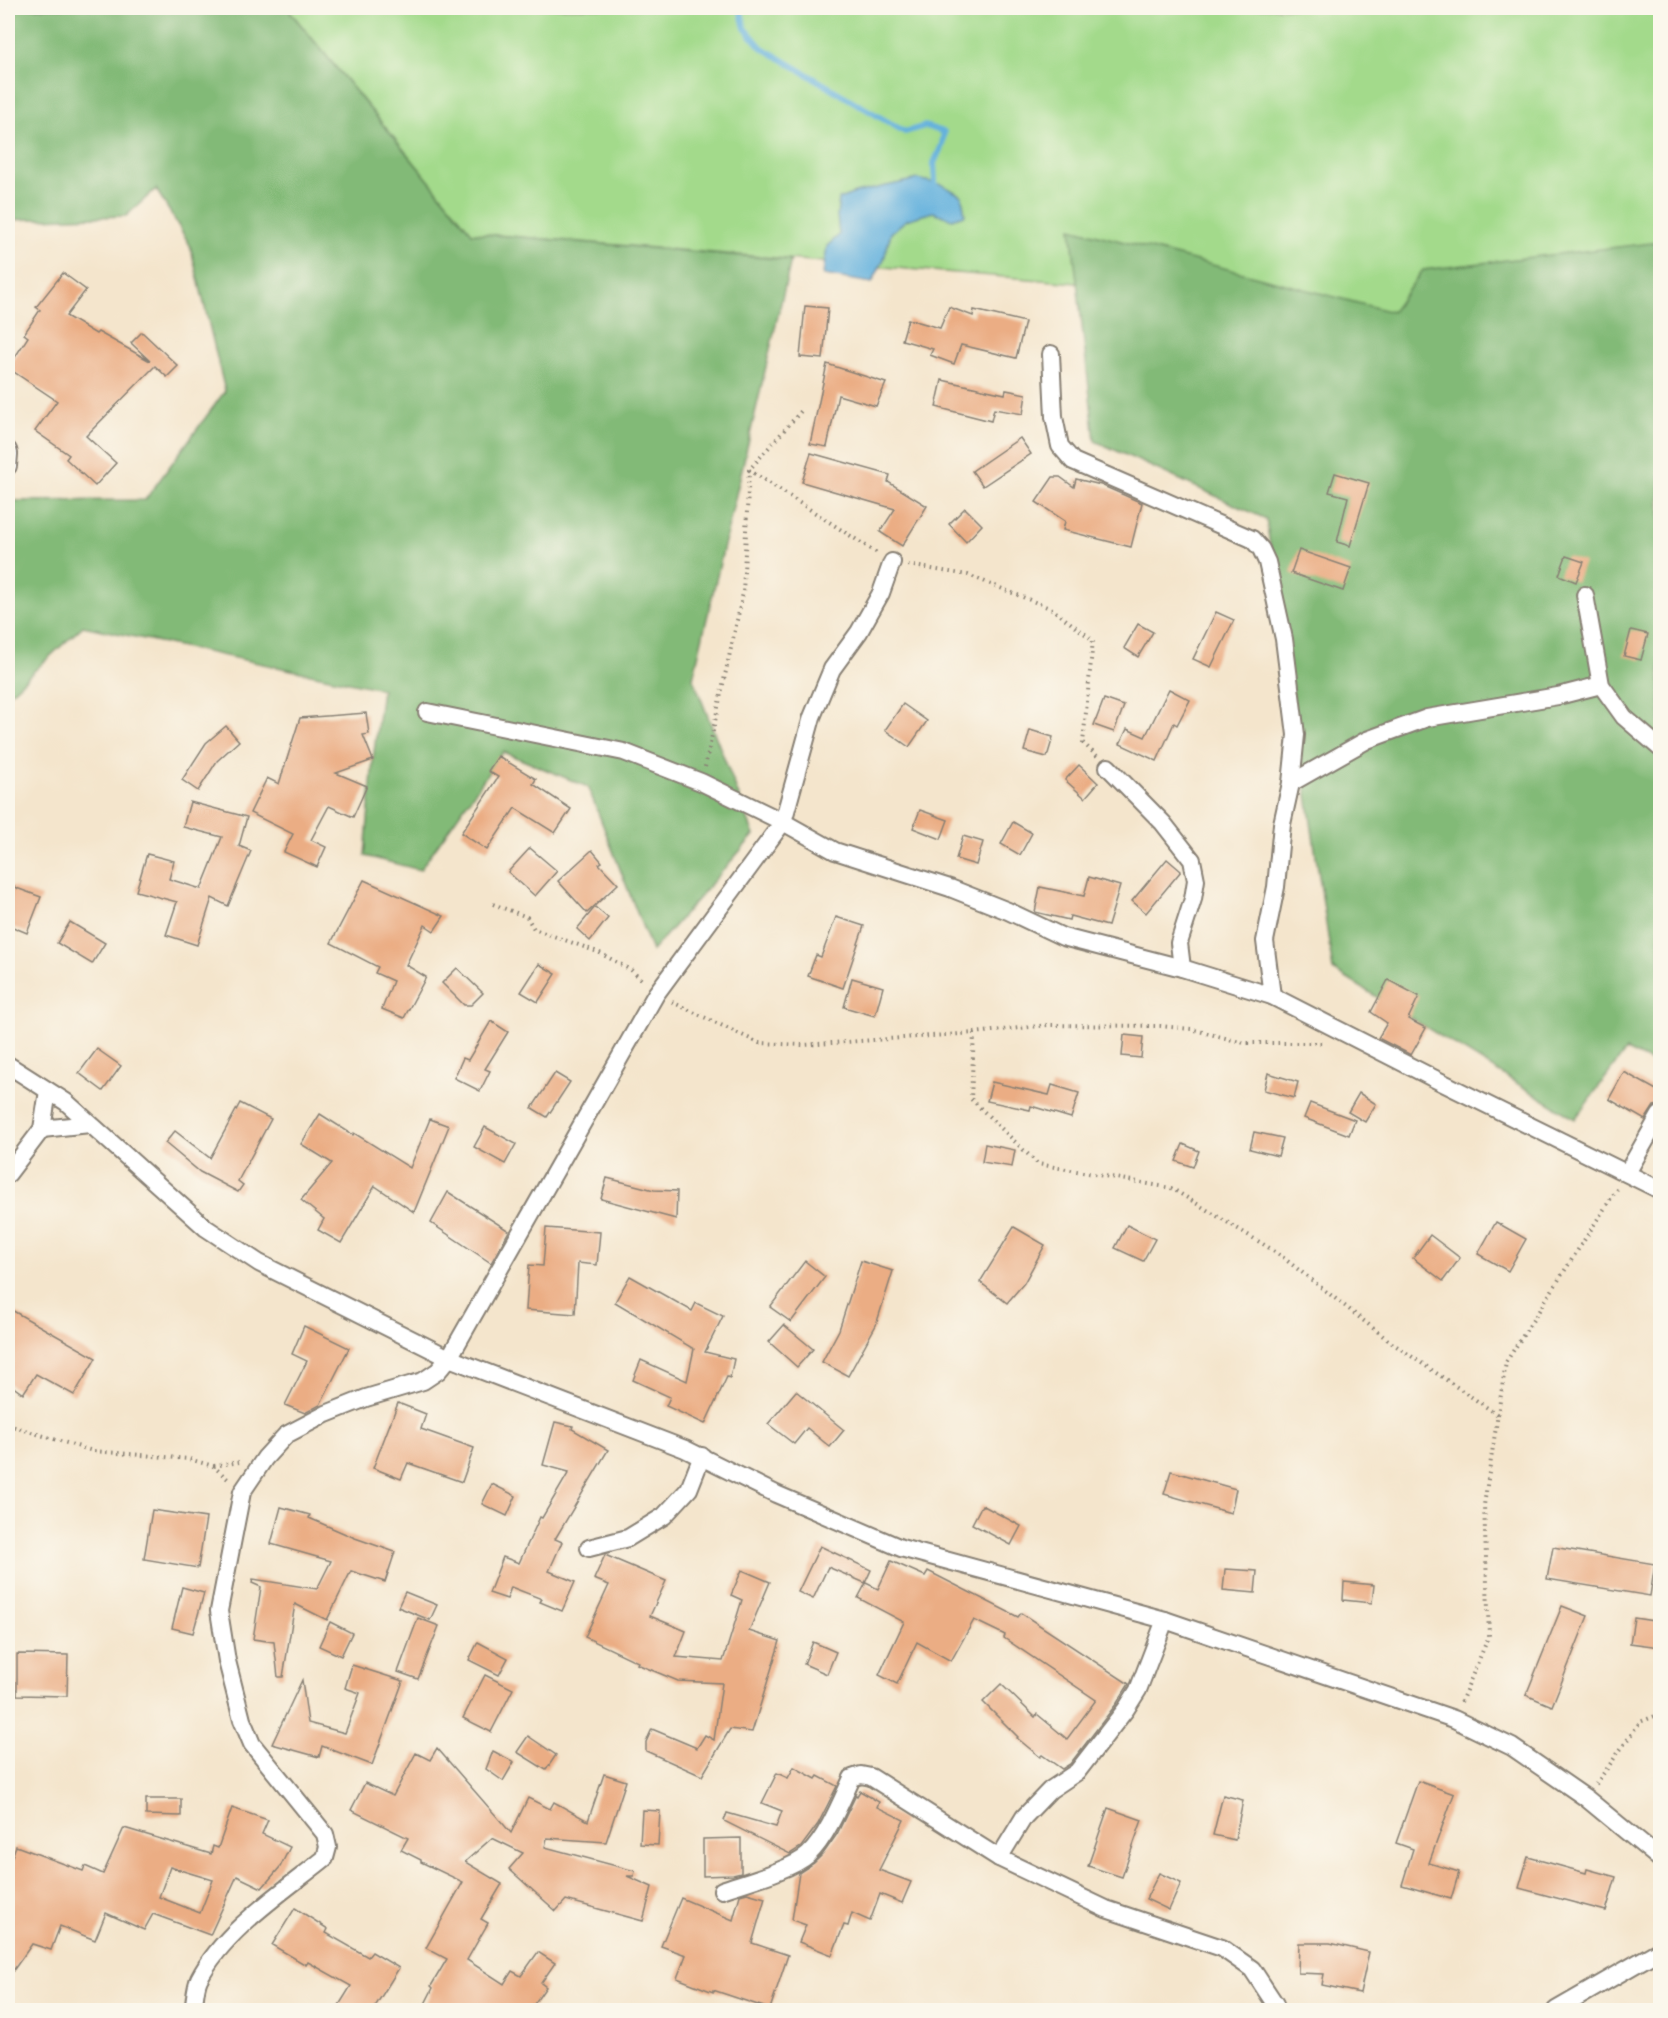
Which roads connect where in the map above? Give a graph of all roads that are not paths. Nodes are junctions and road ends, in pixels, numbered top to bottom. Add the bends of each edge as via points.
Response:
1 (1051, 354) dead end
2 (8, 450) edge
3 (8, 466) edge
4 (892, 562) road end
5 (1585, 595) dead end
6 (1601, 685) junction
7 (427, 712) dead end
8 (1660, 747) edge
9 (1108, 767) road end
10 (1291, 783) junction
11 (783, 822) junction
12 (1182, 968) junction
13 (1272, 996) junction
14 (8, 1065) edge
15 (48, 1091) junction
16 (1660, 1115) edge
17 (90, 1124) junction
18 (42, 1129) junction
19 (1627, 1173) junction
20 (8, 1174) edge
21 (1660, 1190) edge
22 (449, 1358) junction
23 (702, 1456) junction
24 (589, 1548) dead end
25 (1165, 1620) junction
26 (999, 1858) junction
27 (1660, 1859) edge
28 (722, 1890) dead end
29 (1660, 1950) edge
30 (193, 2010) edge
31 (1275, 2010) edge
32 (1556, 2010) edge

1 - 10 street via 1053,417 1060,446 1073,460 1252,539 1261,549 1284,639 1295,724
2 - 3 street
4 - 11 street via 881,593 832,669 812,717
5 - 6 street
6 - 8 street via 1624,717
6 - 10 street via 1427,718 1367,740
7 - 11 street via 624,753 701,782
9 - 12 street via 1163,823 1191,860 1196,880 1179,943
10 - 13 street via 1265,941
11 - 12 street via 835,851 950,888 1063,937
11 - 22 street via 656,994
12 - 13 street
13 - 19 street
14 - 15 street
15 - 17 street
15 - 18 street
16 - 19 street
17 - 18 street
17 - 22 street via 206,1228 259,1263
18 - 20 street
19 - 21 street
22 - 23 street
22 - 30 street via 423,1380 326,1413 286,1435 242,1492 219,1611 227,1661 252,1744 325,1834 328,1847 325,1858 247,1921 212,1959 198,1981
23 - 24 street via 689,1489 664,1516 628,1538
23 - 25 street via 776,1494 901,1548
25 - 26 street via 1138,1690 1126,1709 1077,1772 1050,1790 1024,1817
25 - 27 street via 1454,1719 1512,1747 1586,1798
26 - 28 street via 871,1777 861,1775 852,1778 831,1823 808,1855 792,1865
26 - 31 street via 1106,1909 1222,1948 1252,1969
29 - 32 street

